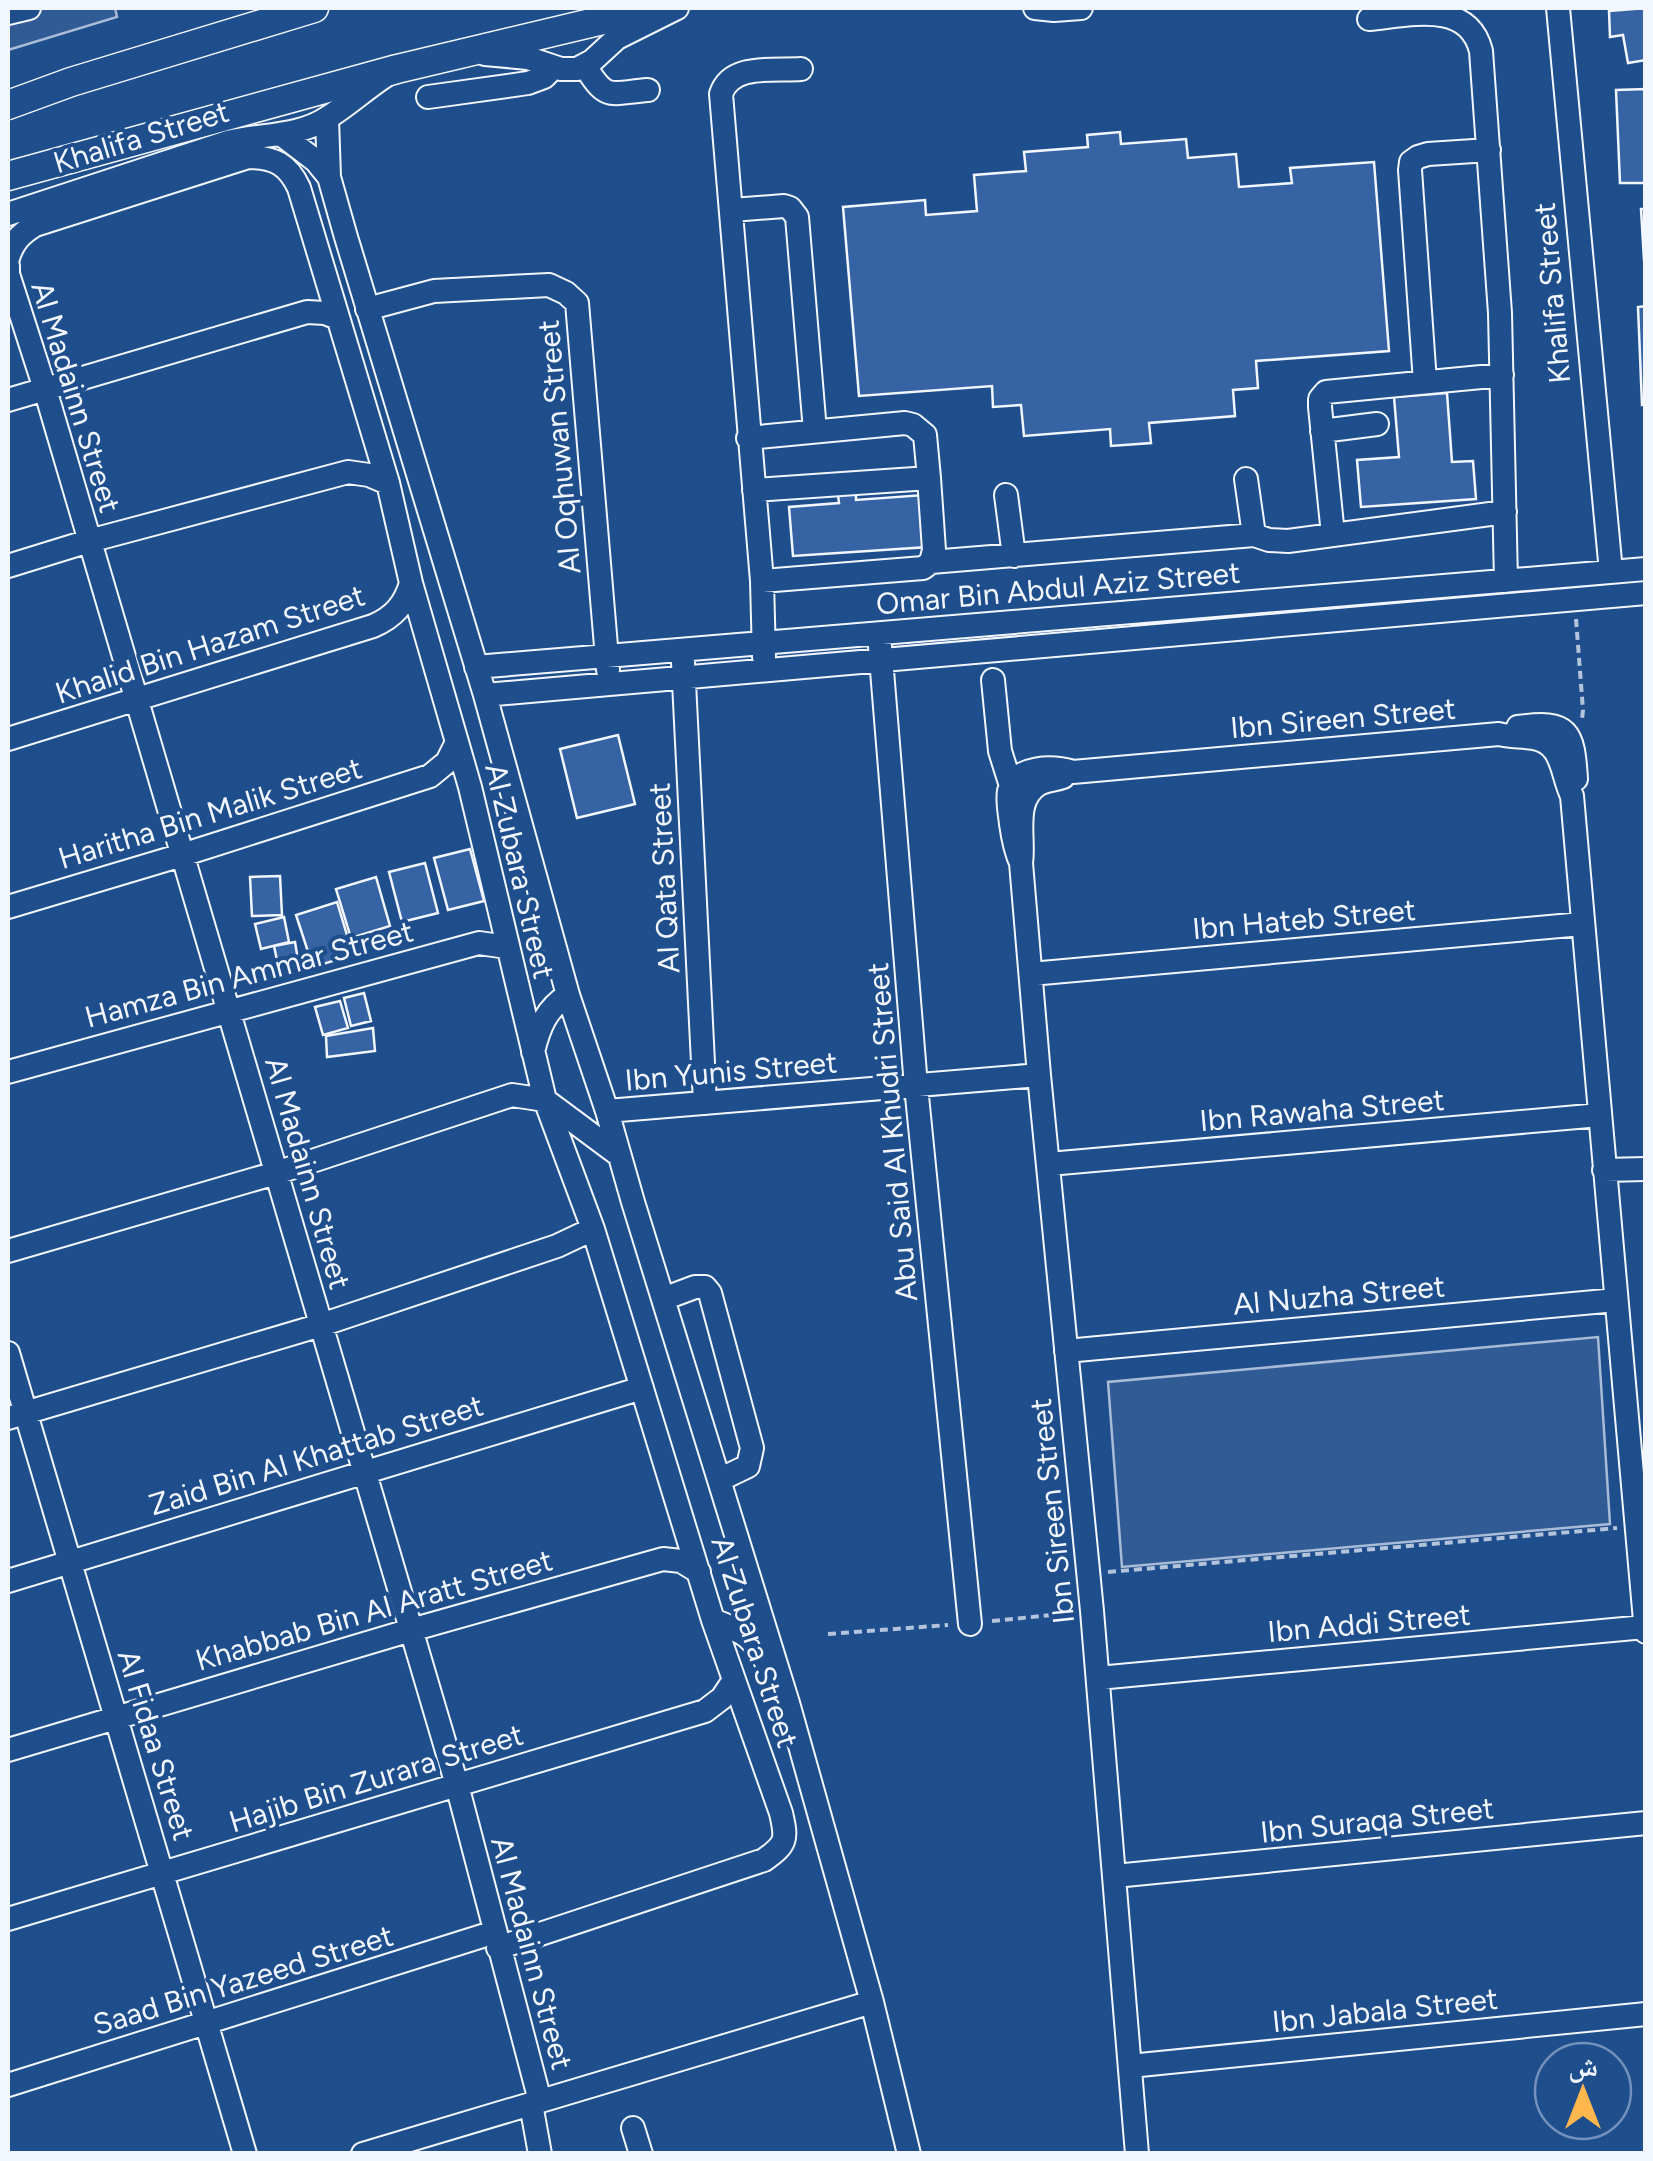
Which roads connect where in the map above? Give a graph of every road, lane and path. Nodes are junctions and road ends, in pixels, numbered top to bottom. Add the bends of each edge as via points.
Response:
1 (29, 8) edge
2 (314, 8) edge
3 (654, 8) edge
4 (677, 8) edge
5 (1035, 8) edge
6 (1081, 8) edge
7 (1558, 8) edge
8 (8, 13) edge
9 (1369, 19) dead end
10 (446, 56) junction
11 (585, 66) junction
12 (554, 67) junction
13 (397, 69) junction
14 (802, 69) dead end
15 (71, 82) junction
16 (648, 90) dead end
17 (8, 96) edge
18 (428, 97) dead end
19 (8, 104) edge
20 (327, 119) junction
21 (282, 135) junction
22 (1489, 150) junction
23 (330, 177) junction
24 (8, 179) edge
25 (732, 210) junction
26 (8, 214) edge
27 (9, 256) edge
28 (367, 308) junction
29 (338, 318) junction
30 (1502, 375) junction
31 (1425, 382) junction
32 (44, 389) junction
33 (8, 400) edge
34 (1377, 424) dead end
35 (816, 431) junction
36 (1322, 431) junction
37 (374, 435) junction
38 (748, 438) junction
39 (348, 472) junction
40 (930, 478) junction
41 (1246, 478) dead end
42 (388, 484) junction
43 (754, 490) junction
44 (1006, 495) dead end
45 (1504, 512) junction
46 (1254, 534) junction
47 (1333, 536) junction
48 (88, 542) junction
49 (1014, 556) junction
50 (931, 562) junction
51 (8, 566) edge
52 (1646, 569) edge
53 (1611, 572) junction
54 (762, 581) junction
55 (1506, 581) junction
56 (411, 583) junction
57 (1646, 593) edge
58 (1574, 599) junction
59 (879, 634) junction
60 (764, 643) junction
61 (682, 650) junction
62 (608, 656) junction
63 (881, 660) junction
64 (476, 667) junction
65 (763, 670) junction
66 (684, 678) junction
67 (993, 680) dead end
68 (608, 684) junction
69 (485, 695) junction
70 (137, 700) junction
71 (1499, 734) junction
72 (1568, 736) junction
73 (8, 740) edge
74 (457, 742) junction
75 (1073, 772) junction
76 (430, 776) junction
77 (1011, 786) junction
78 (470, 787) junction
79 (1572, 796) junction
80 (182, 855) junction
81 (1022, 863) junction
82 (8, 907) edge
83 (1582, 924) junction
84 (507, 948) junction
85 (1031, 974) junction
86 (568, 995) junction
87 (228, 1011) junction
88 (533, 1054) junction
89 (8, 1072) edge
90 (1039, 1075) junction
91 (916, 1086) junction
92 (512, 1095) junction
93 (545, 1100) junction
94 (705, 1103) junction
95 (607, 1111) junction
96 (1600, 1115) junction
97 (619, 1155) junction
98 (1050, 1164) junction
99 (1646, 1169) edge
100 (1604, 1170) junction
101 (276, 1173) junction
102 (593, 1229) junction
103 (8, 1251) edge
104 (663, 1299) junction
105 (1616, 1300) junction
106 (321, 1326) junction
107 (1066, 1351) junction
108 (8, 1353) edge
109 (642, 1388) junction
110 (16, 1416) edge
111 (364, 1471) junction
112 (719, 1480) junction
113 (1637, 1526) junction
114 (70, 1562) junction
115 (699, 1572) junction
116 (1088, 1573) junction
117 (8, 1581) edge
118 (713, 1620) junction
119 (970, 1624) dead end
120 (411, 1630) junction
121 (1645, 1630) edge
122 (1098, 1678) junction
123 (734, 1680) junction
124 (788, 1703) junction
125 (705, 1711) junction
126 (116, 1717) junction
127 (748, 1721) junction
128 (8, 1750) edge
129 (457, 1785) junction
130 (1646, 1823) edge
131 (764, 1860) joint
132 (163, 1873) junction
133 (1116, 1876) junction
134 (8, 1919) edge
135 (497, 1940) junction
136 (872, 2002) junction
137 (1646, 2014) edge
138 (207, 2024) junction
139 (1130, 2066) junction
140 (8, 2085) edge
141 (535, 2102) junction
142 (633, 2128) dead end
143 (432, 2144) edge
144 (390, 2150) edge
145 (245, 2154) edge
146 (364, 2154) edge
147 (540, 2154) edge
148 (641, 2154) edge
149 (909, 2154) edge
150 (1137, 2154) edge

1 - 8 street
2 - 15 main road
3 - 10 main road, Khalifa Street
4 - 11 street via 616,38
5 - 6 street
7 - 53 street, Khalifa Street
9 - 22 street via 1444,13 1473,30 1481,51
10 - 12 street via 528,58
10 - 13 main road, Khalifa Street
11 - 12 street
11 - 16 street via 607,92
12 - 18 street via 528,83
13 - 20 street, Khalifa Street
13 - 24 main road, Khalifa Street
14 - 25 street via 740,72 724,84
15 - 17 street
15 - 19 main road
20 - 21 street, Khalifa Street
20 - 23 street, Al Zubara Street
21 - 23 street
21 - 26 street, Khalifa Street via 228,142
22 - 30 street
22 - 31 street via 1428,154 1411,162
23 - 28 street, Al Zubara Street
25 - 35 street via 784,206 797,216
25 - 38 street
27 - 29 street, Al Zubara Street via 35,225 264,156 293,174
27 - 32 street, Al Madainn Street via 8,274
28 - 62 street, Al Oqhuwan Street via 434,291 549,285 577,303
28 - 64 street, Al Zubara Street
29 - 32 street via 307,312
29 - 37 street, Al Zubara Street
30 - 31 street
30 - 45 street
31 - 36 street via 1326,392 1320,399
32 - 33 street
32 - 48 street, Al Madainn Street
34 - 36 street
35 - 38 street
35 - 40 street via 913,425 925,435
36 - 47 street
37 - 39 street
37 - 42 street, Al Zubara Street
38 - 43 street
39 - 42 street
39 - 48 street
40 - 43 street
40 - 50 street
41 - 46 street
42 - 56 street, Al Zubara Street
43 - 54 street
44 - 49 street
45 - 47 street
45 - 55 street
46 - 47 street via 1288,542
46 - 49 street
48 - 51 street
48 - 70 street, Al Madainn Street
49 - 50 street
50 - 54 street via 911,570
52 - 53 street, Omar Bin Abdul Aziz Street
53 - 55 street, Omar Bin Abdul Aziz Street
54 - 60 street
55 - 59 street, Omar Bin Abdul Aziz Street
56 - 70 street, Khalid Bin Hazam Street via 402,605 373,626
56 - 74 street, Al Zubara Street
57 - 58 street, Omar Bin Abdul Aziz Street
58 - 63 street, Omar Bin Abdul Aziz Street
58 - 72 path via 1584,710
59 - 60 street, Omar Bin Abdul Aziz Street
59 - 63 street, Abu Said Al Khudri Street
60 - 61 street, Omar Bin Abdul Aziz Street
60 - 65 street
61 - 62 street, Omar Bin Abdul Aziz Street
61 - 66 street, Al Qata Street
62 - 64 street, Omar Bin Abdul Aziz Street
62 - 68 street, Al Oqhuwan Street
63 - 65 street, Omar Bin Abdul Aziz Street
63 - 91 street, Abu Said Al Khudri Street
64 - 69 street, Al Zubara Street
65 - 66 street, Omar Bin Abdul Aziz Street
66 - 68 street, Omar Bin Abdul Aziz Street
66 - 94 street, Al Qata Street
67 - 77 street via 1002,765
68 - 69 street, Omar Bin Abdul Aziz Street
69 - 86 street, Al Zubara Street
70 - 73 street, Khalid Bin Hazam Street
70 - 80 street, Al Madainn Street
71 - 72 street, Ibn Sireen Street via 1548,724
71 - 75 street, Ibn Sireen Street
71 - 79 street, Ibn Sireen Street via 1537,738 1554,748
72 - 79 street, Ibn Sireen Street via 1576,773
74 - 76 street
74 - 78 street, Al Zubara Street
75 - 77 street, Ibn Sireen Street via 1032,771
75 - 81 street, Ibn Sireen Street via 1028,793
76 - 78 street
76 - 80 street, Haritha Bin Malik Street
77 - 81 street, Ibn Sireen Street via 1012,833
78 - 84 street, Al Zubara Street
79 - 83 street, Ibn Sireen Street
80 - 82 street, Haritha Bin Malik Street
80 - 87 street, Al Madainn Street
81 - 85 street, Ibn Sireen Street
83 - 85 street, Ibn Hateb Street
83 - 96 street, Ibn Sireen Street
84 - 87 street, Hamza Bin Ammar Street via 478,942
84 - 88 street, Al Zubara Street
85 - 90 street, Ibn Sireen Street
86 - 88 street via 546,1016
86 - 95 street, Al Zubara Street
87 - 89 street, Hamza Bin Ammar Street
87 - 101 street, Al Madainn Street
88 - 92 street
88 - 93 street, Al Zubara Street
90 - 91 street, Ibn Yunis Street
90 - 98 street, Ibn Sireen Street
91 - 94 street, Ibn Yunis Street
91 - 119 street, Abu Said Al Khudri Street
92 - 93 street
92 - 101 street
93 - 97 street
93 - 102 street, Al Zubara Street
94 - 95 street, Ibn Yunis Street
95 - 97 street, Al Zubara Street
96 - 98 street, Ibn Rawaha Street
96 - 100 street, Ibn Sireen Street
97 - 104 street, Al Zubara Street
98 - 107 street, Ibn Sireen Street
99 - 100 street
100 - 105 street, Ibn Sireen Street
101 - 103 street
101 - 106 street, Al Madainn Street
102 - 106 street
102 - 109 street, Al Zubara Street
104 - 112 street, Al Zubara Street
104 - 112 street via 695,1288 710,1293 752,1448 748,1466
105 - 107 street, Al Nuzha Street
105 - 113 street, Ibn Sireen Street
106 - 110 street
106 - 111 street, Al Madainn Street
107 - 116 street, Ibn Sireen Street
108 - 110 street, Al Fidaa Street
109 - 111 street, Zaid Bin Al Khattab Street
109 - 115 street, Al Zubara Street
110 - 114 street, Al Fidaa Street
111 - 114 street, Zaid Bin Al Khattab Street
111 - 120 street, Al Madainn Street
112 - 124 street, Al Zubara Street
113 - 116 path
113 - 121 street, Ibn Sireen Street
114 - 117 street, Zaid Bin Al Khattab Street
114 - 126 street, Al Fidaa Street
115 - 118 street, Al Zubara Street
115 - 120 street, Khabbab Bin Al Aratt Street via 663,1558
116 - 122 street, Ibn Sireen Street
118 - 123 street, Al Zubara Street
118 - 124 street via 744,1632
120 - 126 street, Khabbab Bin Al Aratt Street
120 - 129 street, Al Madainn Street
121 - 122 street, Ibn Addi Street
122 - 133 street, Ibn Sireen Street
123 - 125 street
123 - 127 street, Al Zubara Street
124 - 136 street, Al Zubara Street
125 - 127 street, Hajib Bin Zurara Street
125 - 129 street, Hajib Bin Zurara Street
126 - 128 street, Khabbab Bin Al Aratt Street
126 - 132 street, Al Fidaa Street
127 - 131 street, Al Zubara Street via 786,1835
129 - 132 street, Hajib Bin Zurara Street
129 - 135 street, Al Madainn Street
130 - 133 street, Ibn Suraqa Street
131 - 135 street, Saad Bin Yazeed Street
132 - 134 street, Hajib Bin Zurara Street
132 - 138 street, Al Fidaa Street
133 - 139 street, Ibn Sireen Street
135 - 138 street, Saad Bin Yazeed Street
135 - 141 street, Al Madainn Street
136 - 141 street
136 - 149 street, Al Zubara Street
137 - 139 street, Ibn Jabala Street
138 - 140 street, Saad Bin Yazeed Street
138 - 145 street, Al Fidaa Street
139 - 150 street, Ibn Sireen Street
141 - 143 street
141 - 147 street, Al Madainn Street
142 - 148 street
143 - 144 street
144 - 146 street

